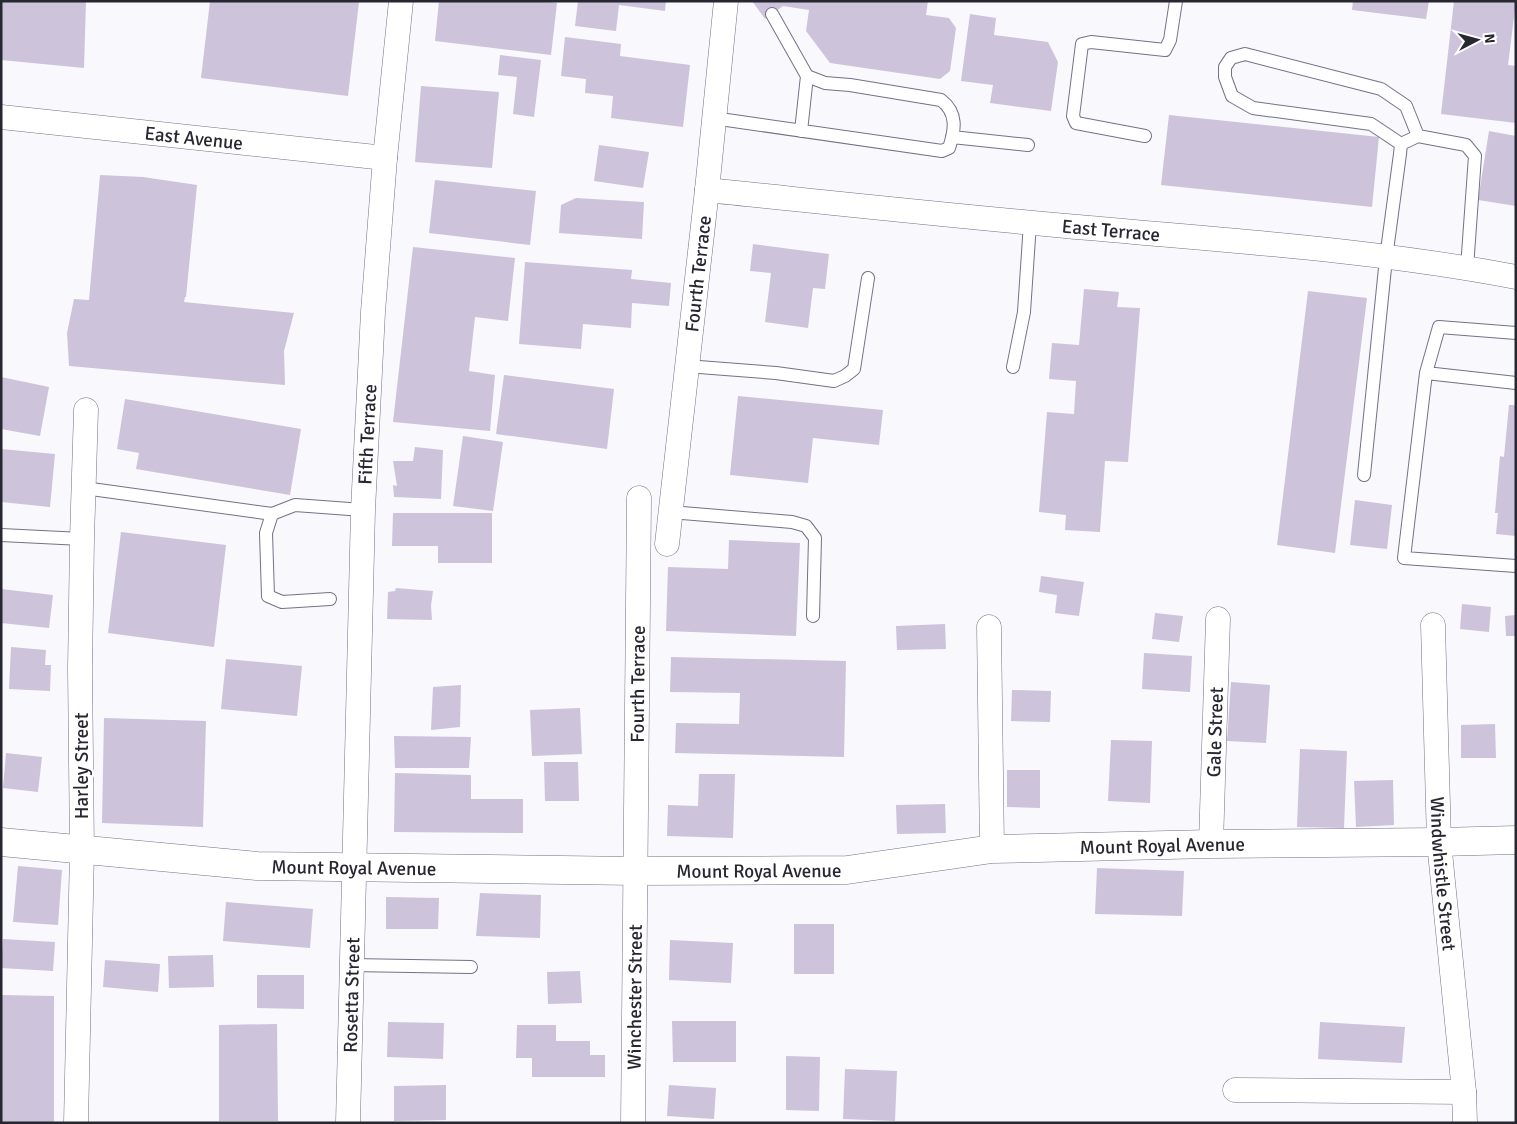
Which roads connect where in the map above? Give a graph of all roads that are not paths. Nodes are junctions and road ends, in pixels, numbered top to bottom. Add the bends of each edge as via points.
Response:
1 (401, 1) edge
2 (726, 1) edge
3 (1176, 1) edge
4 (772, 14) dead end
5 (807, 76) junction
6 (1, 117) edge
7 (713, 118) junction
8 (801, 130) junction
9 (1145, 136) dead end
10 (1418, 136) junction
11 (952, 137) junction
12 (1401, 144) junction
13 (1028, 145) dead end
14 (385, 158) junction
15 (707, 190) junction
16 (1030, 223) junction
17 (1386, 258) junction
18 (1467, 268) junction
19 (1516, 277) edge
20 (868, 278) dead end
21 (1516, 333) edge
22 (686, 366) junction
23 (1014, 367) dead end
24 (1426, 374) junction
25 (1516, 383) edge
26 (86, 410) dead end
27 (1364, 475) dead end
28 (84, 488) junction
29 (639, 498) dead end
30 (363, 510) junction
31 (670, 512) junction
32 (272, 514) junction
33 (1, 535) edge
34 (82, 539) junction
35 (666, 544) dead end
36 (1516, 566) edge
37 (330, 599) dead end
38 (813, 616) dead end
39 (1218, 619) dead end
40 (1433, 625) dead end
41 (989, 627) dead end
42 (1516, 840) edge
43 (1, 842) edge
44 (1439, 842) junction
45 (1211, 844) junction
46 (992, 850) junction
47 (82, 851) junction
48 (354, 868) junction
49 (635, 871) junction
50 (351, 965) junction
51 (471, 967) dead end
52 (1235, 1090) dead end
53 (1464, 1092) junction
54 (76, 1123) edge
55 (348, 1123) edge
56 (633, 1123) edge
57 (1465, 1123) edge

1 - 14 street, Fifth Terrace
2 - 7 street, Fourth Terrace
3 - 9 lane via 1166,50 1091,42 1082,44 1073,116 1076,123
4 - 5 lane
5 - 8 lane
5 - 11 lane via 825,83 941,100 952,114
6 - 14 street, East Avenue
7 - 8 lane
7 - 15 street, Fourth Terrace
8 - 11 lane via 942,152 948,148
10 - 12 lane
10 - 12 lane via 1406,106 1381,89 1245,54 1231,58 1225,67 1224,77 1232,96 1253,108 1371,124
10 - 18 lane via 1466,146 1475,156
11 - 13 lane
12 - 17 lane
14 - 30 street, Fifth Terrace
15 - 16 street, East Terrace
15 - 22 street, Fourth Terrace
16 - 17 street, East Terrace
16 - 23 lane via 1024,312
17 - 18 street, East Terrace
17 - 27 lane
18 - 19 street, East Terrace
20 - 22 lane via 854,369 845,376 834,381
21 - 24 lane via 1439,327
22 - 31 street, Fourth Terrace
24 - 25 lane
24 - 36 lane via 1404,558
26 - 28 street, Harley Street
28 - 32 lane
28 - 34 street, Harley Street
29 - 49 street, Fourth Terrace
30 - 32 lane via 295,505
30 - 48 street, Fifth Terrace
31 - 35 street, Fourth Terrace
31 - 38 lane via 792,522 806,526 815,538
32 - 37 lane via 266,533 268,596 282,602
33 - 34 lane
34 - 47 street, Harley Street
39 - 45 street, Gale Street
40 - 44 street, Windwhistle Street
41 - 46 street
42 - 44 street, Mount Royal Avenue
43 - 47 street, Mount Royal Avenue
44 - 45 street, Mount Royal Avenue
44 - 53 street, Windwhistle Street
45 - 46 street, Mount Royal Avenue
46 - 49 street, Mount Royal Avenue via 847,870
47 - 48 street, Mount Royal Avenue via 257,866
47 - 54 street, Harley Street
48 - 49 street, Mount Royal Avenue
48 - 50 street, Rosetta Street
49 - 56 street, Winchester Street
50 - 51 lane
50 - 55 street, Rosetta Street
52 - 53 street
53 - 57 street, Windwhistle Street

